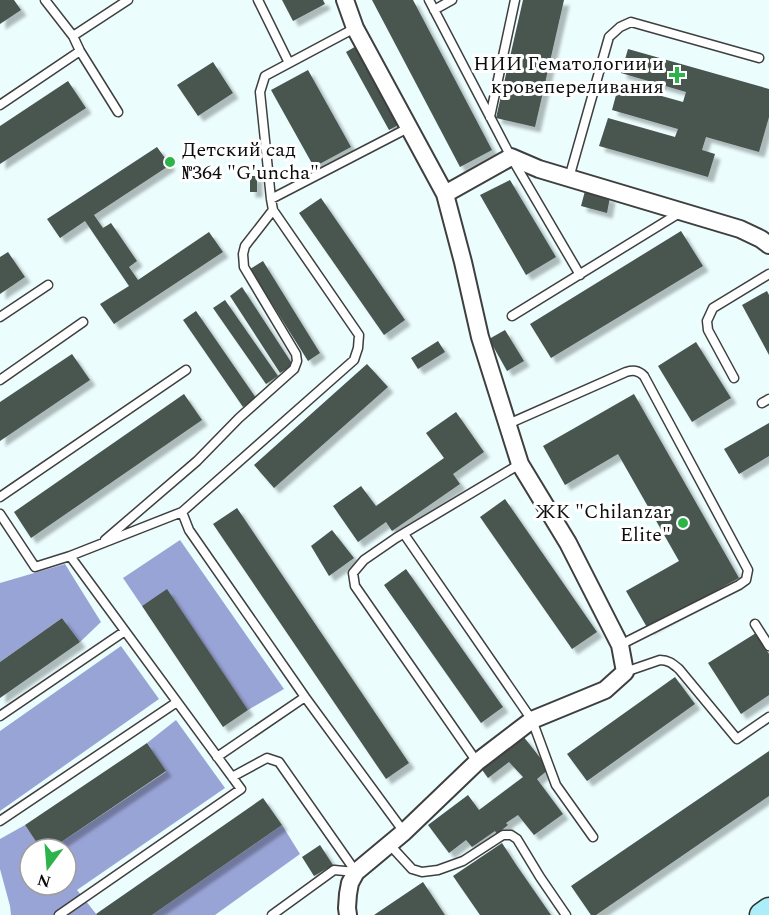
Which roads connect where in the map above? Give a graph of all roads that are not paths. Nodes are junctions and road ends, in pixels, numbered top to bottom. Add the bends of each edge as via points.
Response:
1 (45, 0) edge
2 (128, 0) edge
3 (258, 0) edge
4 (345, 0) edge
5 (429, 0) edge
6 (452, 0) edge
7 (514, 0) edge
8 (434, 10) junction
9 (355, 28) junction
10 (73, 36) junction
11 (80, 51) junction
12 (759, 58) dead end
13 (289, 63) junction
14 (0, 105) edge
15 (118, 112) dead end
16 (490, 117) junction
17 (410, 128) junction
18 (511, 157) junction
19 (569, 178) junction
20 (445, 194) junction
21 (271, 199) junction
22 (273, 210) junction
23 (681, 212) junction
24 (769, 245) edge
25 (769, 274) edge
26 (580, 275) junction
27 (48, 285) dead end
28 (512, 316) dead end
29 (0, 317) edge
30 (83, 322) dead end
31 (186, 369) dead end
32 (734, 378) dead end
33 (0, 380) edge
34 (508, 424) junction
35 (520, 464) junction
36 (0, 498) edge
37 (182, 512) junction
38 (0, 514) edge
39 (404, 534) junction
40 (100, 544) junction
41 (70, 556) junction
42 (755, 624) dead end
43 (125, 631) junction
44 (620, 645) junction
45 (769, 646) edge
46 (625, 672) junction
47 (305, 697) junction
48 (177, 702) junction
49 (0, 716) edge
50 (769, 717) edge
51 (532, 720) junction
52 (217, 757) junction
53 (477, 762) junction
54 (232, 777) junction
55 (0, 821) edge
56 (404, 832) junction
57 (593, 837) dead end
58 (389, 844) junction
59 (356, 872) junction
60 (769, 910) edge
61 (59, 915) edge
62 (272, 915) edge
63 (348, 915) edge
64 (566, 915) edge
65 (762, 915) edge

1 - 10 lane
2 - 10 lane
3 - 13 lane
4 - 9 street
5 - 8 lane
6 - 8 lane
7 - 16 lane
8 - 16 lane
9 - 13 lane
9 - 17 street
10 - 11 lane
11 - 14 lane
11 - 15 lane
12 - 19 lane via 631,22 620,27 609,37
13 - 21 lane via 265,76 260,92
16 - 18 lane
17 - 20 street
17 - 21 lane
18 - 19 street
18 - 20 street
18 - 26 lane
19 - 23 street
20 - 34 street via 480,337
21 - 22 lane
22 - 37 lane via 359,335 358,348 354,360
22 - 40 lane via 245,246 244,267 296,354 294,369 197,461
23 - 24 street via 740,229
23 - 26 lane
25 - 32 lane via 713,308 707,321
26 - 28 lane
27 - 29 lane
30 - 33 lane
31 - 36 lane
34 - 35 street
34 - 44 lane via 631,370 641,373 748,570 746,580 739,585
35 - 39 lane
35 - 44 street via 568,543
37 - 40 lane
37 - 47 lane via 189,530
38 - 41 lane via 35,567
39 - 51 lane
39 - 53 lane via 364,560 353,573 355,586
40 - 41 lane
41 - 43 lane
42 - 45 lane
43 - 48 lane
43 - 49 lane
44 - 46 street
46 - 50 lane via 660,660 670,662 737,739
46 - 51 street via 605,690
47 - 52 lane
47 - 56 lane
48 - 52 lane
48 - 55 lane
51 - 53 street
51 - 57 lane via 556,785
52 - 54 lane
53 - 56 street
54 - 59 lane via 267,758 279,762
54 - 61 lane via 241,789
56 - 58 street
58 - 59 street
58 - 64 lane via 412,869 422,872 463,861 503,835 511,835
59 - 62 lane via 334,870
59 - 63 street via 350,883
60 - 65 main road

